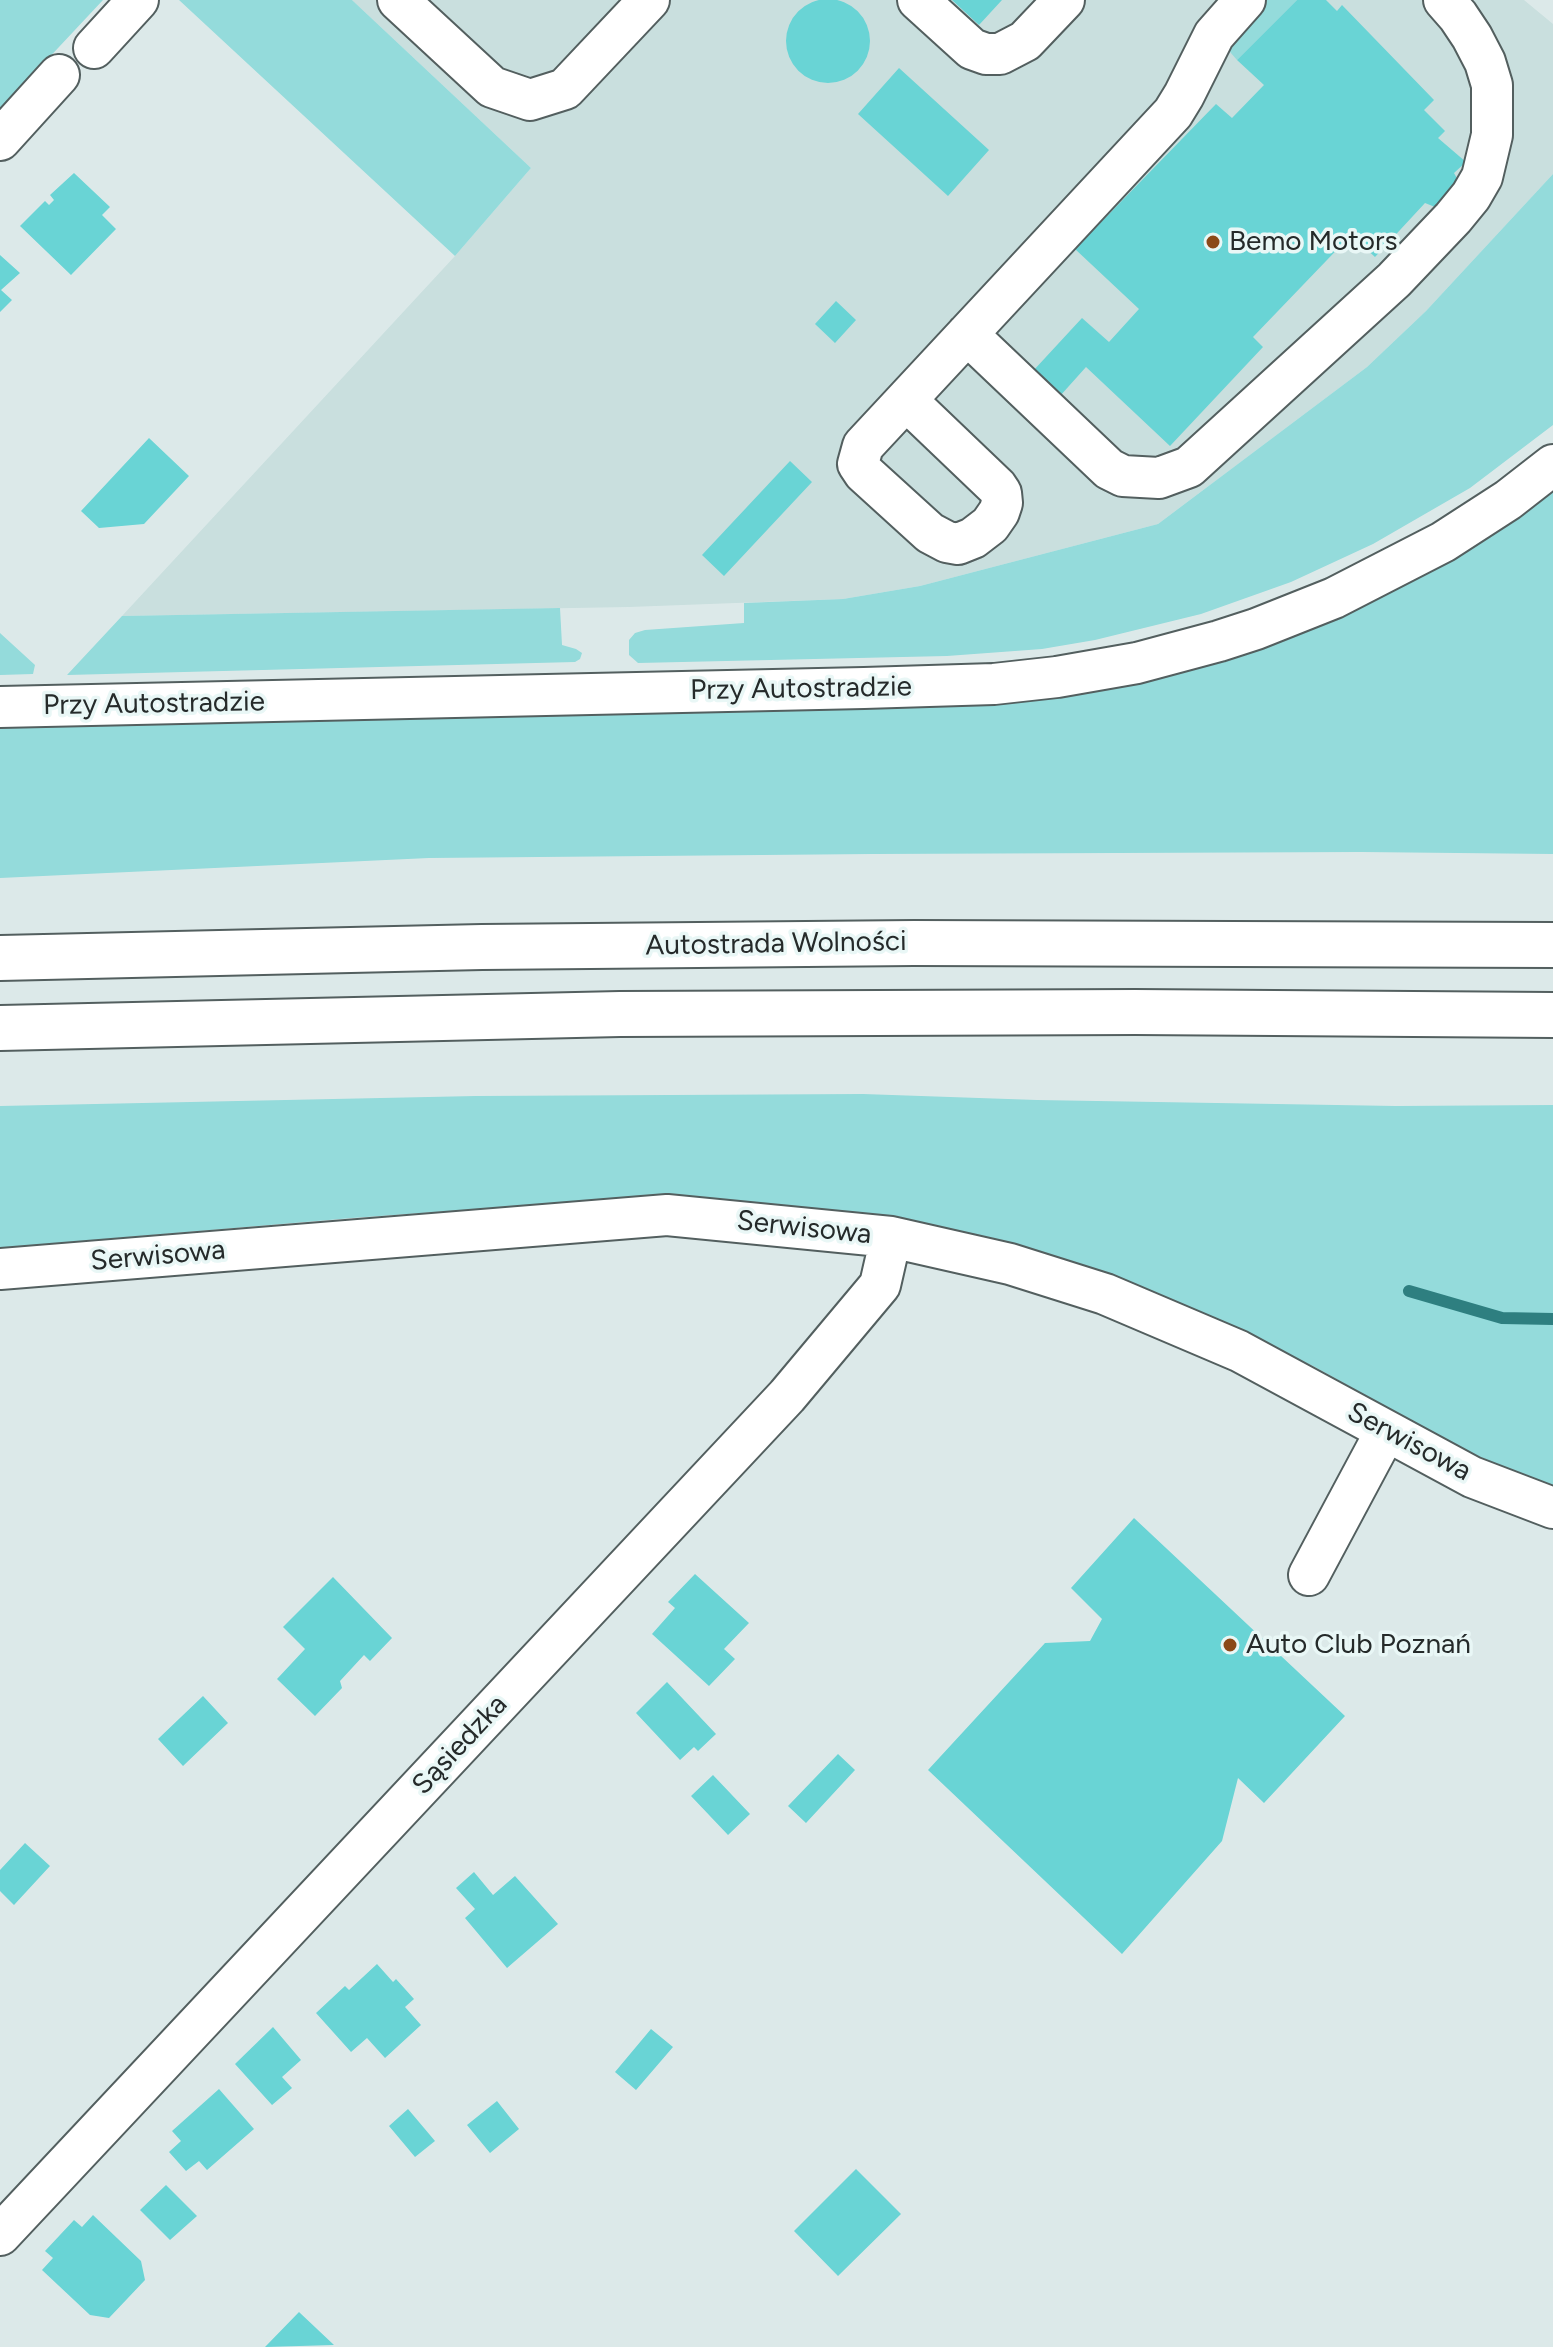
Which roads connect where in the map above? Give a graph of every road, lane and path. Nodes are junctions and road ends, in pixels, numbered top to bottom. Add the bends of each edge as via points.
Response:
1 (138, 0) edge
2 (399, 0) edge
3 (649, 0) edge
4 (918, 0) edge
5 (1064, 0) edge
6 (1245, 0) edge
7 (1444, 0) edge
8 (94, 48) dead end
9 (59, 75) dead end
10 (0, 140) edge
11 (967, 334) junction
12 (906, 400) dead end
13 (1553, 465) edge
14 (0, 707) edge
15 (1553, 945) edge
16 (0, 958) edge
17 (1553, 1015) edge
18 (0, 1028) edge
19 (891, 1237) junction
20 (0, 1269) edge
21 (1386, 1431) junction
22 (1553, 1508) edge
23 (1309, 1575) dead end
24 (0, 2235) edge

1 - 8 street
2 - 3 street via 492,87 530,100 565,89
4 - 5 street via 972,49 1000,54 1025,41
6 - 11 street via 1214,35 1173,113
7 - 11 street via 1472,37 1492,85 1492,135 1482,177 1453,218 1394,280 1189,467 1159,478 1123,476 1109,469
9 - 10 street
11 - 12 street
13 - 14 street, Przy Autostradzie via 1443,542 1321,604 1179,652 1057,677 864,688
15 - 16 highway, Autostrada Wolności via 899,943
17 - 18 highway via 620,1014
19 - 20 street, Serwisowa via 667,1215
19 - 21 street, Serwisowa via 1010,1264 1105,1294 1239,1351
19 - 24 street, Sąsiedzka via 880,1285 787,1396
21 - 22 street, Serwisowa via 1472,1477
21 - 23 street

